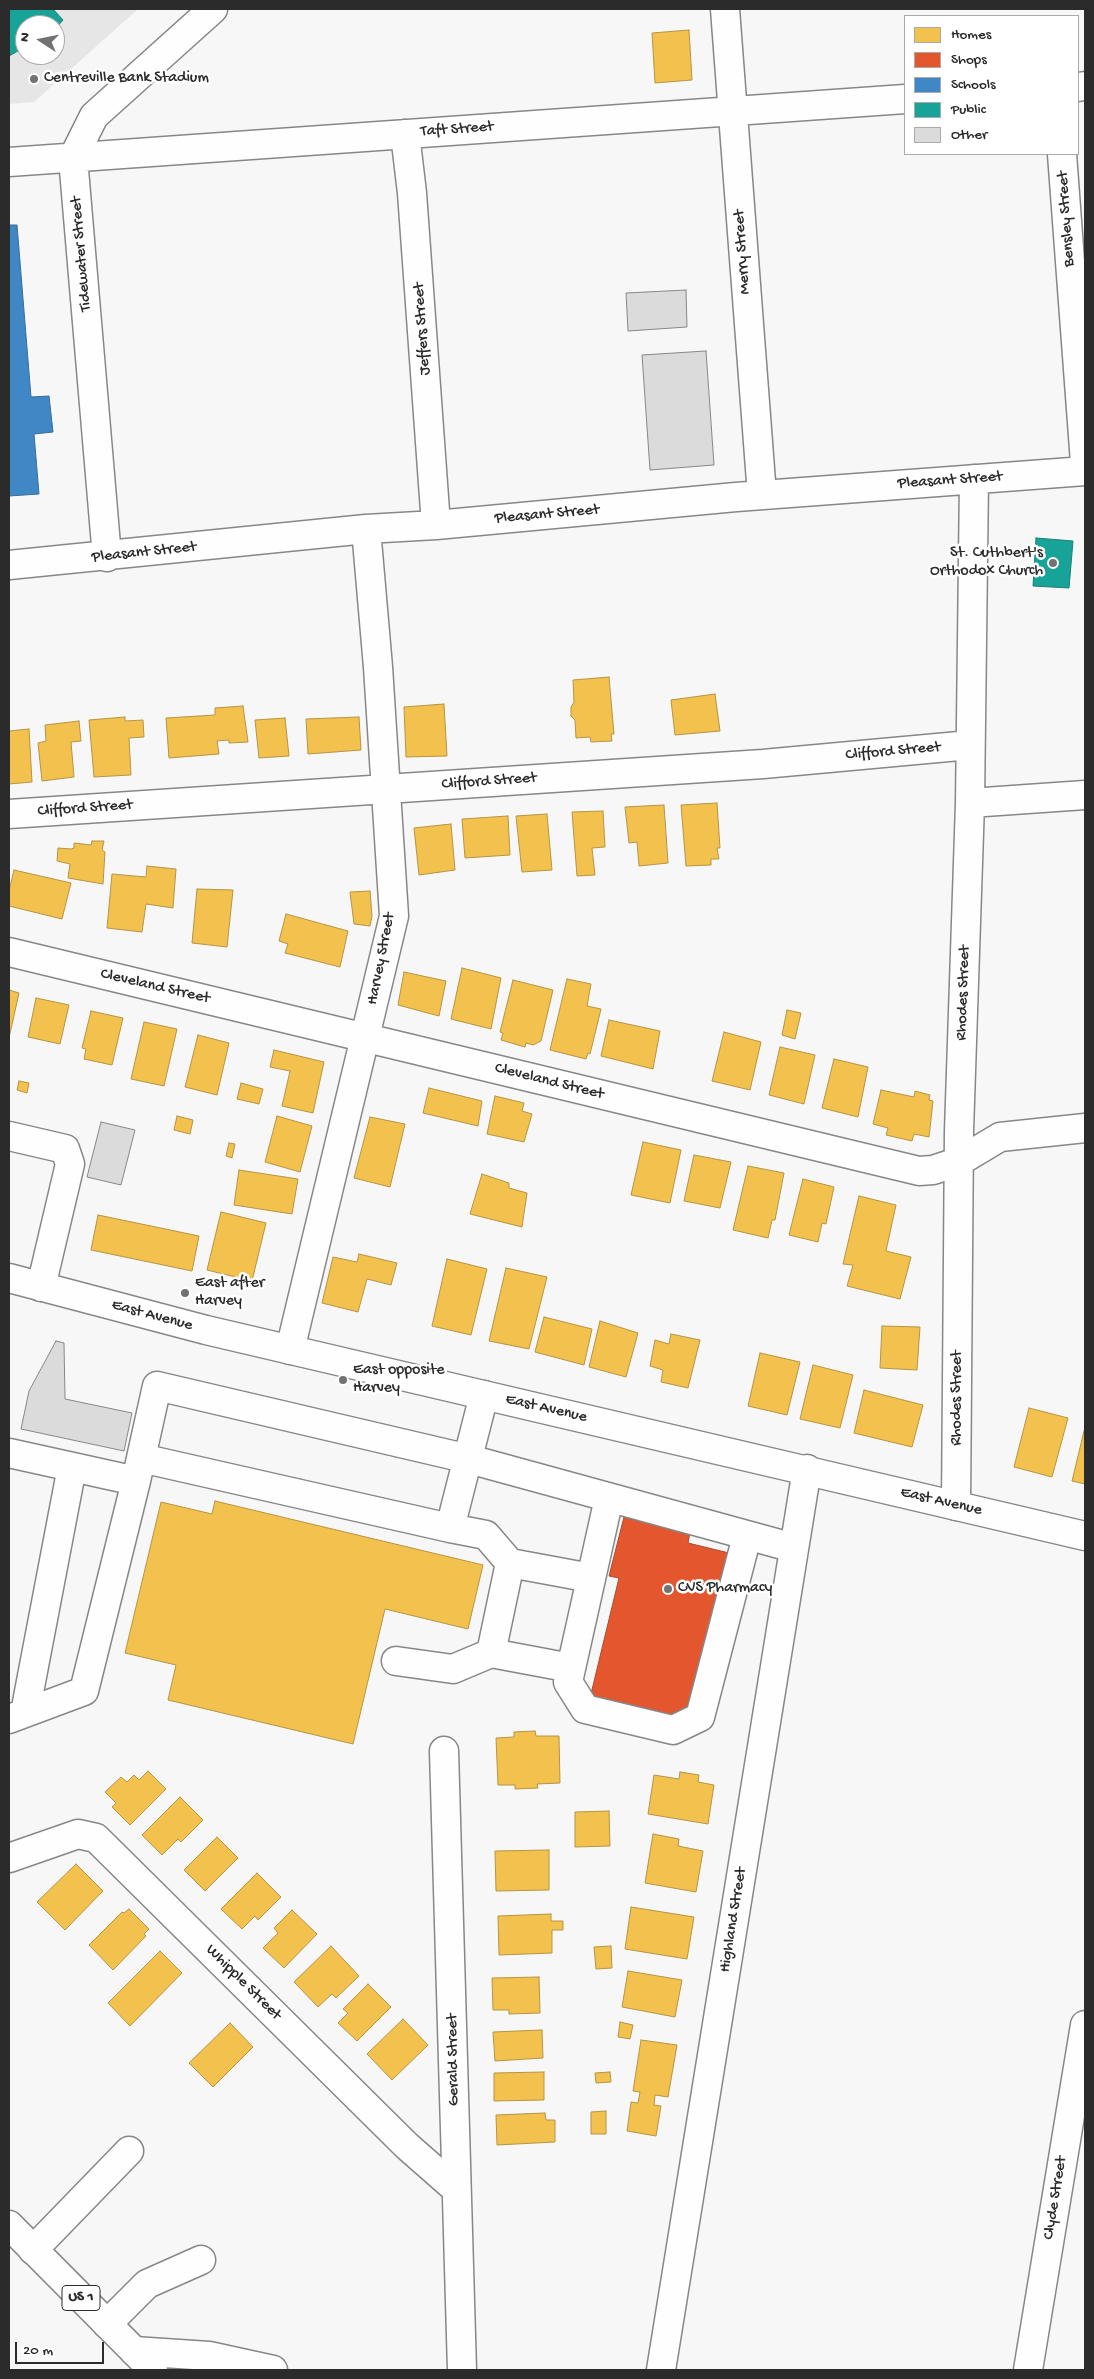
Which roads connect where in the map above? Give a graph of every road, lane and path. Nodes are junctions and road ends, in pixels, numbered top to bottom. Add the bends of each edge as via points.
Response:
1 (213, 9) edge
2 (725, 9) edge
3 (904, 98) edge
4 (733, 110) junction
5 (405, 134) junction
6 (1062, 155) edge
7 (73, 158) junction
8 (9, 162) edge
9 (1085, 463) edge
10 (1085, 471) edge
11 (974, 479) junction
12 (762, 495) junction
13 (436, 525) junction
14 (366, 529) junction
15 (107, 557) junction
16 (9, 565) edge
17 (970, 746) junction
18 (384, 789) junction
19 (1085, 795) edge
20 (970, 803) junction
21 (9, 814) edge
22 (9, 952) edge
23 (365, 1038) junction
24 (1085, 1128) edge
25 (9, 1136) edge
26 (960, 1161) junction
27 (9, 1278) edge
28 (41, 1286) junction
29 (290, 1350) junction
30 (484, 1395) junction
31 (9, 1453) edge
32 (469, 1459) junction
33 (72, 1467) junction
34 (138, 1469) junction
35 (807, 1469) junction
36 (609, 1498) junction
37 (956, 1506) junction
38 (450, 1528) junction
39 (747, 1536) junction
40 (1085, 1536) edge
41 (794, 1548) junction
42 (510, 1563) junction
43 (591, 1578) junction
44 (491, 1654) junction
45 (396, 1660) dead end
46 (571, 1668) junction
47 (17, 1716) edge
48 (444, 1750) dead end
49 (9, 1858) edge
50 (1085, 2025) edge
51 (129, 2151) dead end
52 (456, 2190) junction
53 (9, 2225) edge
54 (34, 2250) junction
55 (201, 2260) dead end
56 (107, 2324) junction
57 (134, 2351) junction
58 (153, 2370) edge
59 (273, 2370) edge
60 (462, 2370) edge
61 (661, 2370) edge
62 (1028, 2370) edge

1 - 7 street via 94,116
2 - 4 street, Merry Street
3 - 4 street, Taft Street
4 - 5 street, Taft Street
4 - 12 street, Merry Street
5 - 7 street, Taft Street
5 - 13 street, Jeffers Street
6 - 9 street, Bensley Street
7 - 8 street, Taft Street
7 - 15 street, Tidewater Street
10 - 11 street, Pleasant Street
11 - 12 street, Pleasant Street
11 - 17 street, Rhodes Street
12 - 13 street, Pleasant Street
13 - 14 street, Pleasant Street
14 - 15 street, Pleasant Street
14 - 18 street, Harvey Street
15 - 16 street, Pleasant Street
17 - 18 street, Clifford Street via 763,764
17 - 20 street, Rhodes Street
18 - 21 street, Clifford Street
18 - 23 street, Harvey Street via 394,916
19 - 20 street
20 - 26 street, Rhodes Street
22 - 23 street, Cleveland Street
23 - 26 street, Cleveland Street via 904,1168 933,1170
23 - 29 street, Harvey Street
24 - 26 street, Cleveland Street via 1000,1137
25 - 28 street via 64,1150 70,1164
26 - 37 street, Rhodes Street
27 - 28 street, East Avenue
28 - 29 street, East Avenue
29 - 30 street, East Avenue
30 - 32 street
30 - 35 street, East Avenue
31 - 33 street
32 - 34 street via 157,1386
32 - 36 street
32 - 38 street
33 - 34 street
33 - 47 street
34 - 38 street
34 - 47 street via 84,1691
35 - 37 street, East Avenue
35 - 41 street, Highland Street
36 - 39 street
36 - 43 street
37 - 40 street, East Avenue
38 - 42 street via 486,1535
39 - 41 street
39 - 46 street via 700,1717 673,1730 585,1709 568,1682
41 - 61 street, Highland Street
42 - 43 street
42 - 44 street
43 - 46 street
44 - 45 street via 453,1669
44 - 46 street
48 - 52 street, Gerald Street via 454,2018
49 - 52 street, Whipple Street via 78,1834 96,1838
50 - 62 street, Clyde Street
51 - 54 street
52 - 60 street, Gerald Street
53 - 54 street, US 1
54 - 56 street, US 1
55 - 56 street via 147,2284
56 - 57 street, US 1
57 - 58 street, US 1
57 - 59 street via 210,2356

